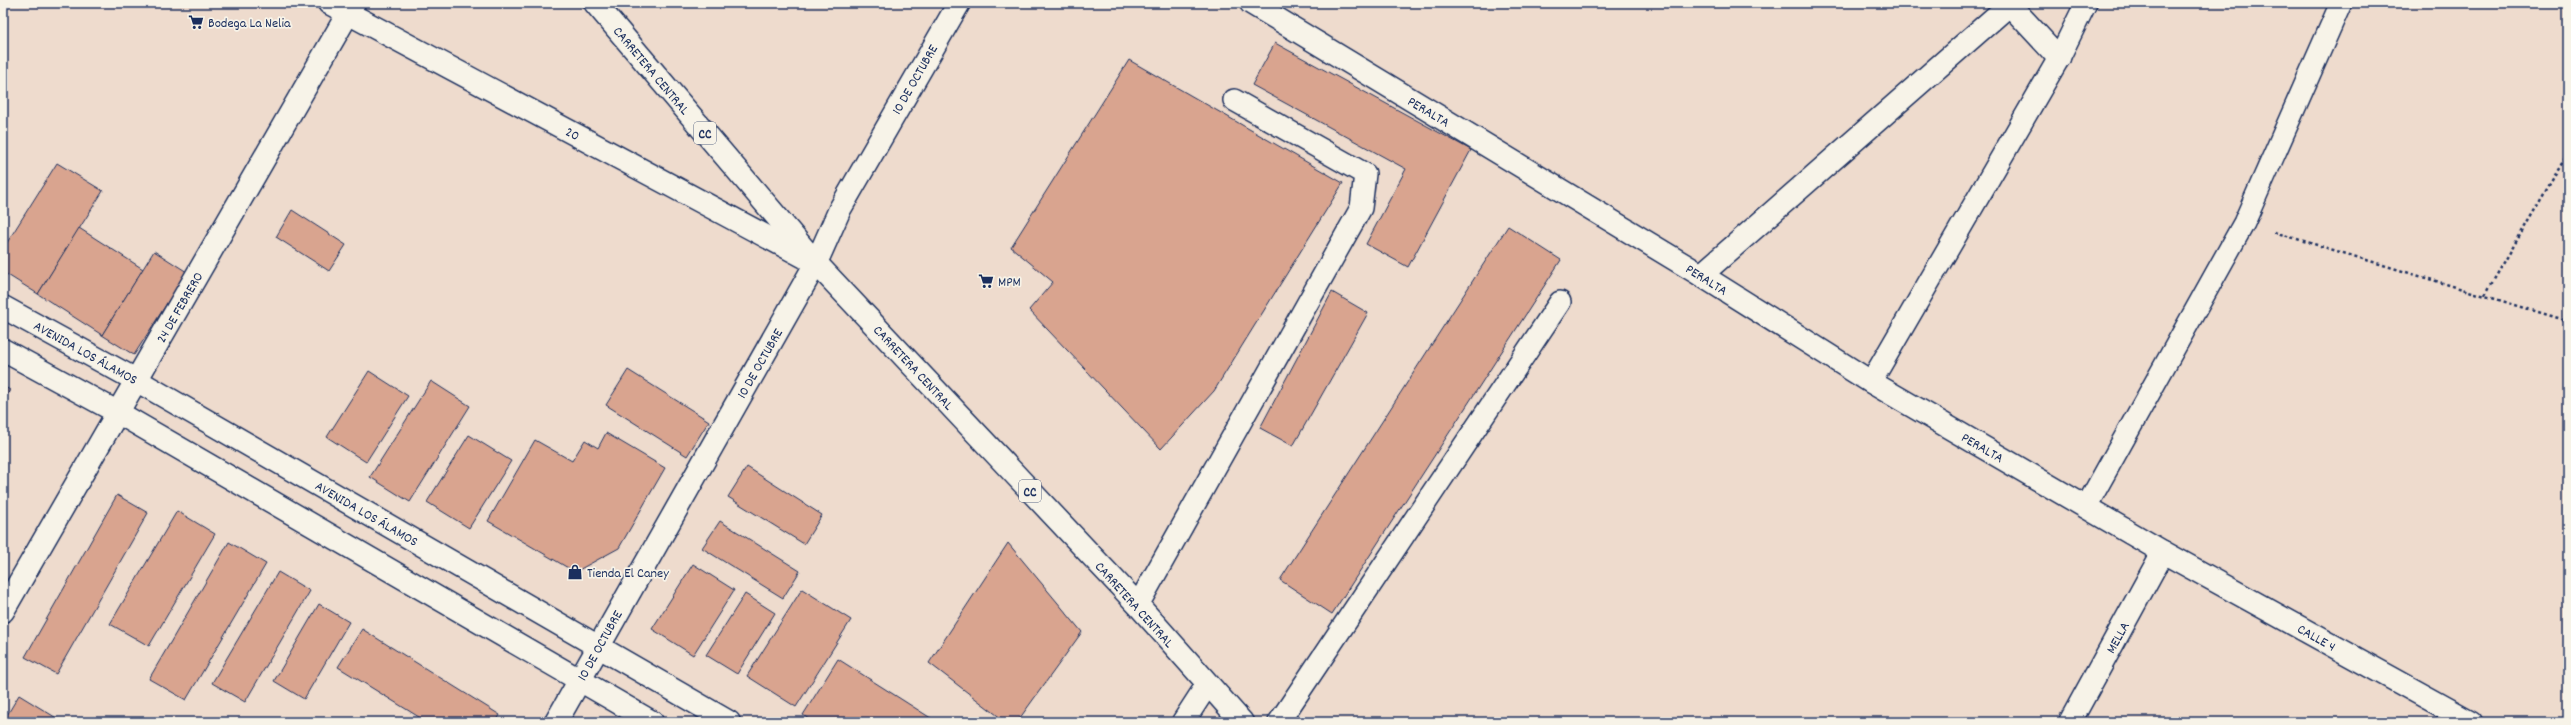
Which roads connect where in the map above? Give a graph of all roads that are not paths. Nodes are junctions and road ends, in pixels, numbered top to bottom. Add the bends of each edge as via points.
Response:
1 (595, 3) edge
2 (959, 3) edge
3 (1251, 3) edge
4 (2086, 3) edge
5 (2341, 3) edge
6 (2008, 4) edge
7 (344, 6) edge
8 (2059, 58) junction
9 (1234, 100) dead end
10 (816, 263) junction
11 (1701, 275) junction
12 (1560, 302) dead end
13 (3, 307) edge
14 (3, 350) edge
15 (136, 380) junction
16 (1871, 382) junction
17 (117, 412) junction
18 (2086, 507) junction
19 (2163, 552) junction
20 (1138, 605) junction
21 (3, 611) edge
22 (598, 646) junction
23 (579, 680) junction
24 (1207, 685) junction
25 (556, 722) edge
26 (652, 722) edge
27 (729, 722) edge
28 (1183, 722) edge
29 (1242, 722) edge
30 (1279, 722) edge
31 (2070, 722) edge
32 (2471, 722) edge

1 - 10 street, CARRETERA CENTRAL / CC
2 - 10 street, 10 DE OCTUBRE via 840,209
3 - 11 street, PERALTA
4 - 8 lane
5 - 18 lane via 2244,223
6 - 8 street
6 - 11 street
7 - 10 street, 20
7 - 15 street, 24 DE FEBRERO
8 - 16 lane
9 - 20 lane via 1365,174 1361,208
10 - 20 street, CARRETERA CENTRAL / CC
10 - 22 street, 10 DE OCTUBRE
11 - 16 street, PERALTA
12 - 30 lane
13 - 15 street, AVENIDA LOS ÁLAMOS
14 - 17 street
15 - 17 street, 24 DE FEBRERO
15 - 22 street, AVENIDA LOS ÁLAMOS
16 - 18 street, PERALTA
17 - 21 street, 24 DE FEBRERO
17 - 23 street
18 - 19 street, PERALTA
19 - 31 street, MELLA
19 - 32 street, CALLE 4
20 - 24 street, CARRETERA CENTRAL / CC
22 - 23 street, 10 DE OCTUBRE
22 - 27 street, AVENIDA LOS ÁLAMOS
23 - 25 street, 10 DE OCTUBRE
23 - 26 street
24 - 28 street
24 - 29 street, CARRETERA CENTRAL / CC

